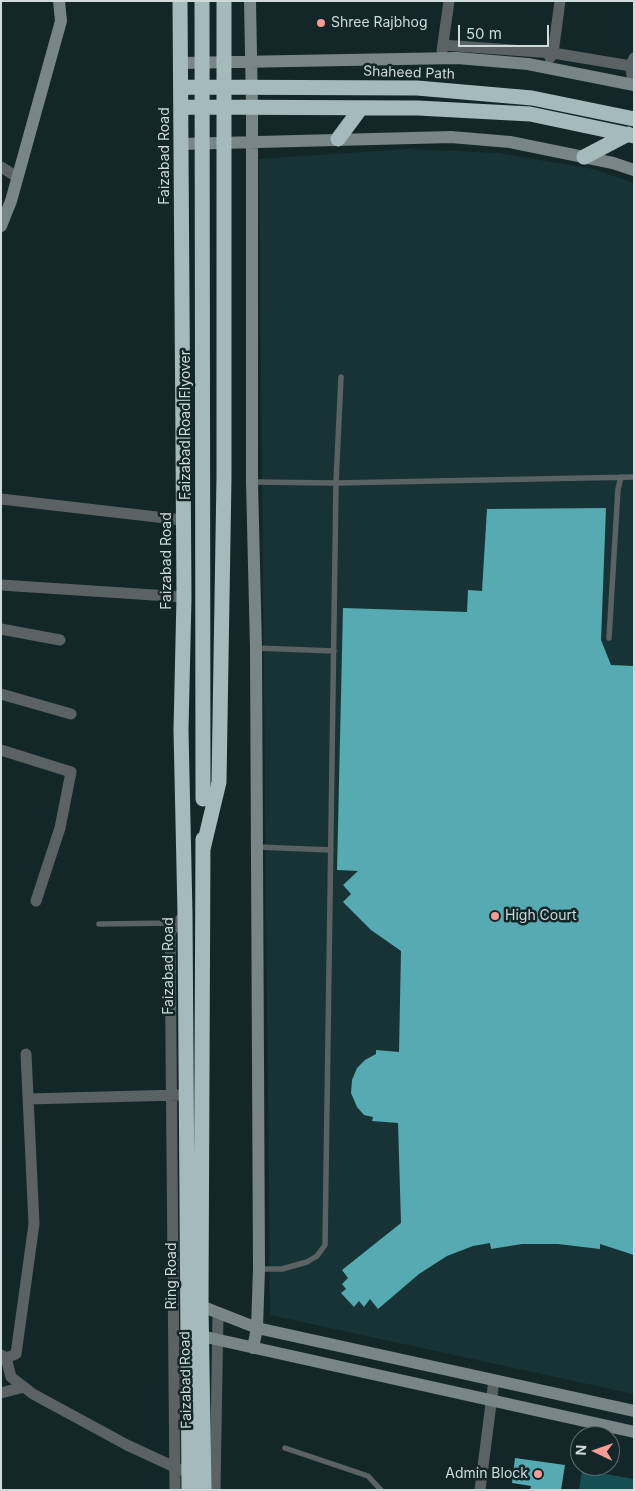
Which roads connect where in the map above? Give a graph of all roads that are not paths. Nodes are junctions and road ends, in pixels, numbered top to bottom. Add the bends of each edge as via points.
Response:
1 (59, 1) edge
2 (180, 1) edge
3 (202, 1) edge
4 (224, 1) edge
5 (250, 1) edge
6 (449, 1) edge
7 (560, 1) edge
8 (442, 52) junction
9 (553, 53) junction
10 (224, 61) junction
11 (251, 61) junction
12 (606, 62) junction
13 (633, 62) edge
14 (181, 63) junction
15 (545, 67) junction
16 (581, 75) junction
17 (634, 85) edge
18 (181, 87) junction
19 (224, 87) junction
20 (252, 87) junction
21 (181, 107) junction
22 (224, 107) junction
23 (252, 107) junction
24 (361, 108) junction
25 (634, 119) edge
26 (631, 135) edge
27 (338, 139) junction
28 (224, 142) junction
29 (252, 142) junction
30 (181, 144) junction
31 (584, 158) junction
32 (1, 167) edge
33 (634, 170) edge
34 (17, 177) junction
35 (1, 226) edge
36 (341, 377) dead end
37 (622, 477) junction
38 (634, 477) edge
39 (252, 482) junction
40 (336, 482) junction
41 (1, 499) edge
42 (183, 520) junction
43 (1, 585) edge
44 (184, 597) junction
45 (1, 629) edge
46 (609, 638) dead end
47 (60, 640) dead end
48 (256, 648) junction
49 (334, 651) junction
50 (1, 694) edge
51 (71, 714) dead end
52 (1, 750) edge
53 (257, 847) junction
54 (203, 849) junction
55 (331, 850) junction
56 (36, 901) dead end
57 (182, 919) junction
58 (99, 924) dead end
59 (26, 1054) dead end
60 (179, 1095) junction
61 (28, 1099) junction
62 (187, 1122) joint
63 (259, 1268) junction
64 (201, 1306) junction
65 (218, 1313) junction
66 (257, 1328) junction
67 (202, 1336) junction
68 (217, 1340) junction
69 (254, 1348) junction
70 (4, 1356) edge
71 (494, 1380) junction
72 (24, 1387) junction
73 (1, 1392) edge
74 (491, 1401) junction
75 (634, 1411) edge
76 (634, 1432) edge
77 (285, 1448) dead end
78 (175, 1467) junction
79 (189, 1474) junction
80 (175, 1490) edge
81 (189, 1490) edge
82 (204, 1490) edge
83 (215, 1490) edge
84 (381, 1490) edge
85 (480, 1490) edge

1 - 34 street via 61,20
2 - 14 highway, Faizabad Road
3 - 54 highway, Faizabad Road Flyover, bridge
4 - 10 highway
5 - 11 street
6 - 8 street
7 - 9 street
8 - 9 street
8 - 11 street
8 - 15 street via 458,58
9 - 12 street
9 - 15 street
10 - 11 street
10 - 14 street
10 - 19 highway
11 - 20 street
12 - 13 street
12 - 16 street
13 - 17 street
14 - 18 highway, Faizabad Road
15 - 16 street
16 - 17 street
18 - 19 highway, Shaheed Path
18 - 21 highway, Faizabad Road
19 - 20 highway, Shaheed Path
19 - 22 highway
20 - 23 street
20 - 25 highway, Shaheed Path via 417,88 532,98
21 - 22 highway
21 - 30 highway, Faizabad Road
22 - 23 highway
22 - 28 highway
23 - 24 highway
23 - 29 street
24 - 26 highway via 530,114
24 - 27 highway
26 - 31 highway
27 - 29 street
27 - 31 street via 451,137 510,142
28 - 29 street
28 - 30 street
28 - 54 highway via 220,782
29 - 39 street
30 - 42 highway, Faizabad Road
31 - 33 street
32 - 34 street
34 - 35 street
36 - 40 lane
37 - 38 lane
37 - 40 lane
37 - 46 lane via 618,489
39 - 40 lane
39 - 48 street
40 - 49 lane
41 - 42 street
42 - 44 highway, Faizabad Road
43 - 44 street
44 - 57 highway, Faizabad Road
45 - 47 street
48 - 49 lane
48 - 53 street
49 - 55 lane
50 - 51 street
52 - 56 street via 71,772 60,828
53 - 55 lane
53 - 63 street
54 - 64 highway, Faizabad Road
55 - 63 lane via 325,1245 317,1256 307,1262 282,1269
57 - 58 lane
57 - 60 highway, Faizabad Road
59 - 61 street
60 - 61 street
60 - 62 highway, Faizabad Road
60 - 78 street
61 - 70 street via 34,1224 16,1354
62 - 79 highway, Ring Road
63 - 66 street
64 - 65 street
64 - 67 highway, Faizabad Road
65 - 66 street
65 - 68 street
66 - 69 street
66 - 71 street
67 - 68 street
67 - 82 highway, Faizabad Road
68 - 69 street
68 - 83 street
69 - 74 street
70 - 72 street via 11,1377
71 - 74 street
71 - 75 street
72 - 73 street
72 - 78 street via 127,1445
74 - 76 street
74 - 85 street
77 - 84 lane via 368,1476
78 - 79 street
78 - 80 street
79 - 81 highway, Ring Road

